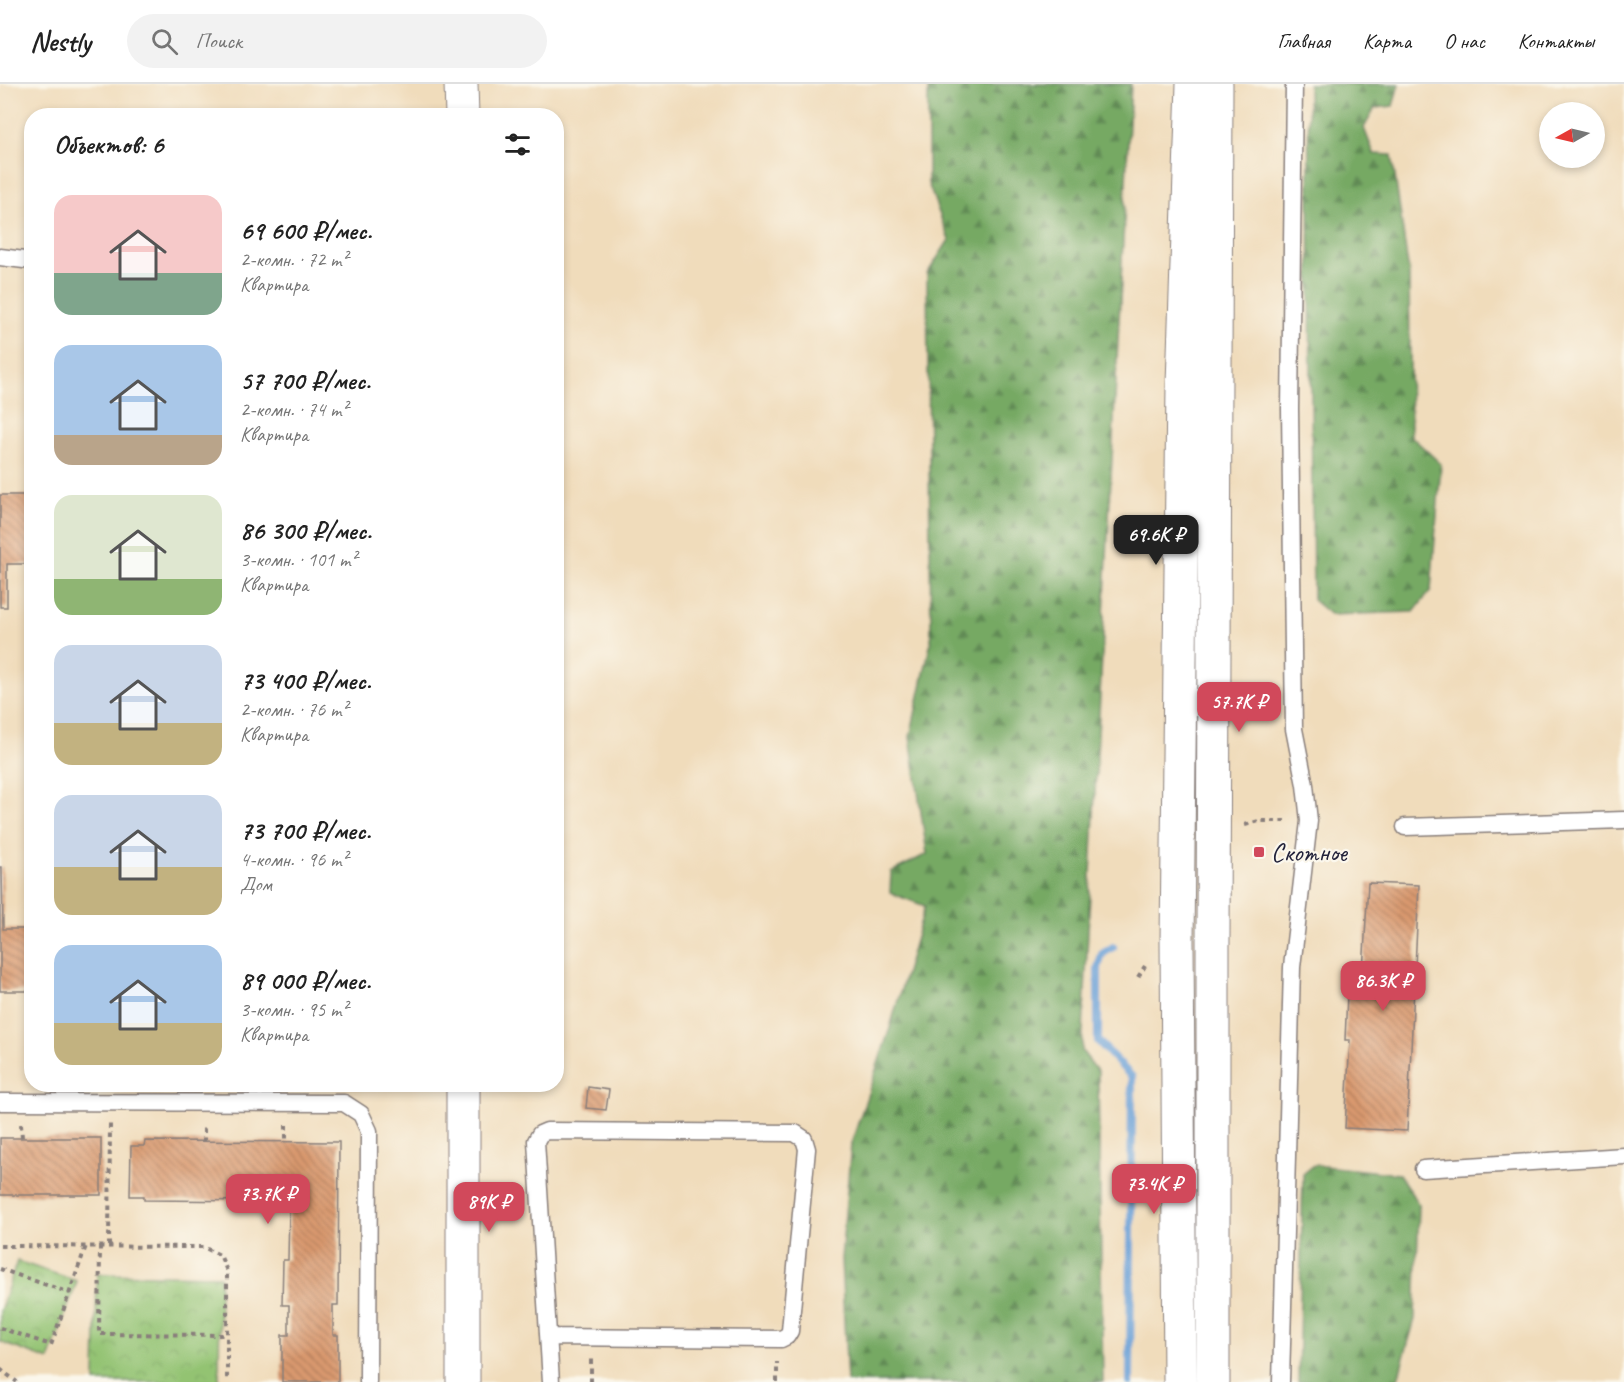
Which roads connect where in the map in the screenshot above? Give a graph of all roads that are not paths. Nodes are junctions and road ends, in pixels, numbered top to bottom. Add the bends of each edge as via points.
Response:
1 (461, 84) edge
2 (1193, 84) edge
3 (1216, 84) edge
4 (1294, 84) edge
5 (462, 108) edge
6 (0, 257) edge
7 (24, 260) edge
8 (1624, 820) edge
9 (1405, 827) dead end
10 (463, 1092) edge
11 (0, 1102) edge
12 (1624, 1156) edge
13 (1423, 1169) dead end
14 (549, 1336) junction
15 (368, 1382) edge
16 (463, 1382) edge
17 (551, 1382) edge
18 (1180, 1382) edge
19 (1213, 1382) edge
20 (1281, 1382) edge

1 - 5 main road
2 - 18 main road via 1183,384 1177,942
3 - 19 main road
4 - 20 lane via 1290,409 1294,729 1309,821 1292,967
6 - 7 lane
8 - 9 lane
10 - 16 main road
11 - 15 lane via 344,1104 361,1114 369,1131
12 - 13 lane
14 - 14 lane via 787,1336 807,1149 804,1139 795,1133 540,1134 537,1141
14 - 17 lane

